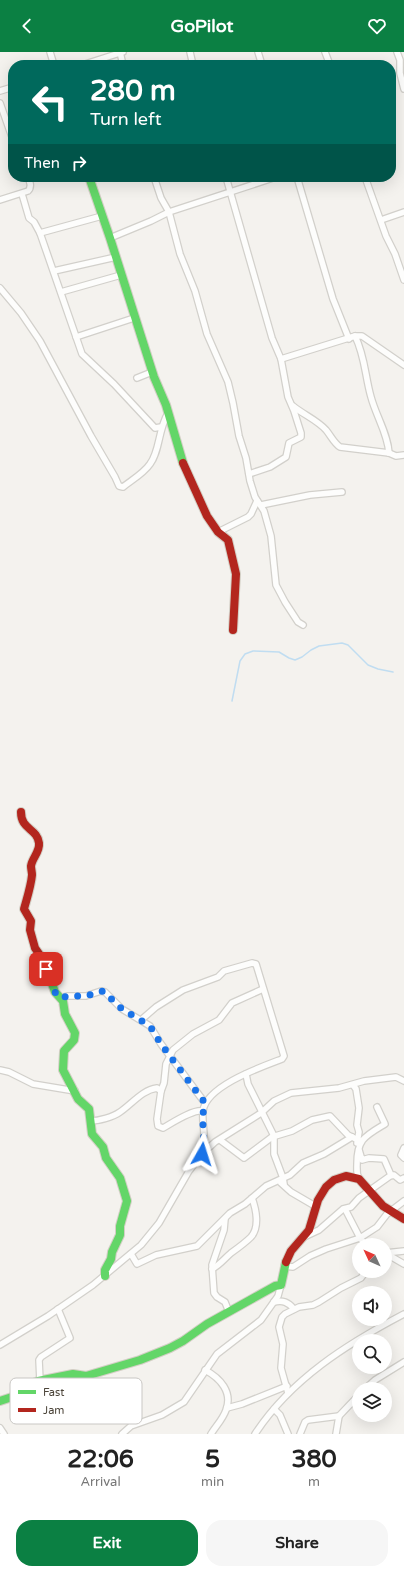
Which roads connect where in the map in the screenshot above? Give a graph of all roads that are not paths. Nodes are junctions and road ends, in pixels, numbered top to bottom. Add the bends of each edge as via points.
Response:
1 (121, 52) edge
2 (397, 52) edge
3 (97, 60) edge
4 (404, 89) edge
5 (0, 103) edge
6 (8, 126) edge
7 (30, 182) edge
8 (91, 182) edge
9 (156, 182) edge
10 (227, 182) edge
11 (259, 182) edge
12 (298, 182) edge
13 (367, 182) edge
14 (229, 191) junction
15 (22, 194) junction
16 (0, 200) edge
17 (169, 212) junction
18 (404, 212) edge
19 (102, 216) junction
20 (381, 220) junction
21 (40, 233) junction
22 (110, 238) junction
23 (116, 257) junction
24 (402, 266) edge
25 (54, 271) junction
26 (121, 275) junction
27 (404, 280) edge
28 (0, 288) edge
29 (61, 292) junction
30 (134, 318) junction
31 (355, 336) junction
32 (76, 338) junction
33 (349, 339) junction
34 (281, 360) junction
35 (404, 365) edge
36 (152, 372) junction
37 (137, 378) dead end
38 (292, 405) junction
39 (168, 413) junction
40 (161, 427) junction
41 (389, 453) junction
42 (404, 455) edge
43 (249, 474) junction
44 (342, 492) dead end
45 (259, 503) junction
46 (218, 532) junction
47 (303, 625) dead end
48 (233, 630) dead end
49 (21, 812) dead end
50 (263, 989) junction
51 (60, 998) junction
52 (141, 1020) junction
53 (169, 1055) junction
54 (0, 1070) edge
55 (246, 1074) junction
56 (404, 1081) edge
57 (353, 1085) junction
58 (75, 1091) junction
59 (160, 1091) junction
60 (205, 1103) junction
61 (377, 1107) dead end
62 (203, 1111) junction
63 (262, 1112) junction
64 (90, 1121) junction
65 (274, 1136) junction
66 (352, 1137) junction
67 (220, 1140) junction
68 (359, 1141) junction
69 (404, 1148) edge
70 (202, 1154) junction
71 (404, 1158) edge
72 (356, 1176) junction
73 (391, 1176) junction
74 (404, 1178) edge
75 (281, 1181) junction
76 (370, 1190) junction
77 (252, 1198) junction
78 (404, 1201) edge
79 (315, 1206) junction
80 (345, 1209) junction
81 (390, 1211) junction
82 (225, 1219) junction
83 (404, 1219) edge
84 (304, 1237) junction
85 (360, 1238) joint
86 (352, 1241) edge
87 (404, 1251) edge
88 (392, 1252) edge
89 (131, 1254) junction
90 (392, 1257) edge
91 (404, 1264) edge
92 (284, 1266) junction
93 (212, 1269) junction
94 (104, 1276) junction
95 (361, 1278) edge
96 (280, 1285) junction
97 (274, 1302) junction
98 (58, 1309) junction
99 (294, 1309) junction
100 (229, 1312) junction
101 (404, 1314) edge
102 (0, 1345) edge
103 (404, 1362) edge
104 (206, 1370) junction
105 (40, 1378) edge
106 (54, 1378) edge
107 (373, 1382) edge
108 (287, 1386) junction
109 (288, 1393) junction
110 (10, 1398) edge
111 (0, 1401) edge
112 (352, 1402) edge
113 (227, 1408) junction
114 (274, 1409) junction
115 (339, 1416) junction
116 (142, 1421) edge
117 (136, 1424) edge
118 (0, 1428) edge
119 (4, 1434) edge
120 (122, 1434) edge
121 (211, 1434) edge
122 (255, 1434) edge
123 (288, 1434) edge
124 (300, 1434) edge
125 (336, 1434) edge

1 - 3 street
2 - 4 street
5 - 6 street
7 - 15 street via 30,189
8 - 19 street
9 - 17 street
10 - 14 street
11 - 14 street
12 - 33 street via 333,299
13 - 20 street
14 - 17 street
14 - 34 street via 272,338
15 - 16 street
15 - 21 street via 29,218
17 - 22 street
17 - 43 street via 207,334 228,382
18 - 20 street
19 - 21 street
19 - 22 street
20 - 24 street via 386,236
21 - 25 street
22 - 23 street
23 - 25 street
23 - 26 street
24 - 27 street
25 - 29 street
26 - 29 street
26 - 30 street
28 - 40 street via 40,341 119,486 123,487 150,465 155,456
29 - 32 street
30 - 32 street
30 - 36 street
31 - 33 street
31 - 35 street via 366,337
31 - 41 street via 361,348 371,397 388,442
32 - 40 street via 85,358 114,384 155,428
33 - 34 street
34 - 38 street
36 - 37 street
36 - 39 street
38 - 41 street via 302,414 314,419 340,448
38 - 43 street via 300,437 289,443 286,457 270,467
39 - 40 street
39 - 46 street via 192,487
41 - 42 street via 396,456
43 - 45 street
44 - 45 street
45 - 46 street via 248,517
45 - 47 street via 271,536 276,585 298,622
46 - 48 street via 228,540 236,574
49 - 51 street via 24,825 39,842 38,853 31,865 32,875 24,909 31,921 30,930 35,948 44,961 55,992
50 - 52 street via 256,964 252,962 224,971 218,977 183,990 156,1006
50 - 53 street via 232,1003 218,1020 193,1034
50 - 55 street via 284,1056
51 - 52 street via 86,996 103,991 122,1009
51 - 58 street via 75,1036 63,1056 64,1070
52 - 53 street via 150,1026
53 - 59 street
53 - 60 street
54 - 58 street via 33,1084
55 - 60 street via 218,1090
55 - 63 street via 248,1084
56 - 57 street via 394,1077
57 - 63 street via 291,1093
57 - 68 street via 360,1108 357,1125
58 - 64 street via 80,1102 89,1109
59 - 62 street via 157,1119 160,1127 164,1128 197,1111
59 - 64 street via 157,1088 152,1089 118,1113 98,1121
60 - 62 street
61 - 68 street via 385,1124
62 - 70 street
63 - 65 street
63 - 67 street
64 - 94 street via 92,1134 120,1178 127,1200 120,1235
65 - 66 street via 292,1131 312,1120 330,1116
65 - 67 street via 244,1158
65 - 75 street via 274,1154
66 - 68 street
66 - 75 street via 303,1163
67 - 70 street
68 - 72 street
68 - 73 street via 362,1160 384,1159
69 - 71 street via 401,1155
70 - 89 street via 153,1232
72 - 76 street
72 - 79 street via 334,1180
73 - 74 street via 400,1180
73 - 76 street
75 - 77 street via 266,1186
75 - 79 street via 291,1192
76 - 80 street via 351,1207
76 - 81 street via 379,1203
77 - 82 street
77 - 93 street via 256,1214 253,1235
78 - 81 street
79 - 84 street via 313,1223
80 - 84 street via 318,1230
80 - 85 street
81 - 83 street
81 - 85 street via 377,1227
82 - 89 street via 197,1246 156,1256 137,1264
82 - 93 street via 224,1230 212,1261
84 - 92 street via 291,1251
86 - 92 street via 310,1256 293,1267
87 - 88 street
89 - 94 street
90 - 91 street
92 - 96 street
93 - 100 street via 214,1292 225,1302
94 - 98 street
95 - 99 street via 319,1302
96 - 97 street
96 - 100 street
97 - 99 street via 282,1300
97 - 104 street via 261,1320 217,1354
98 - 102 street
98 - 105 street via 70,1338 41,1357
99 - 108 street via 283,1315 279,1327 283,1344 281,1368
100 - 106 street via 178,1344 140,1360 86,1376 72,1374
101 - 109 street via 341,1351 311,1372
103 - 107 street
104 - 113 street via 226,1389
104 - 116 street via 181,1404 162,1415
108 - 109 street
108 - 113 street
109 - 114 street
110 - 111 street
112 - 115 street
113 - 121 street
114 - 122 street
114 - 123 street via 280,1415
115 - 124 street via 308,1420
115 - 125 street
117 - 120 street
118 - 119 street

